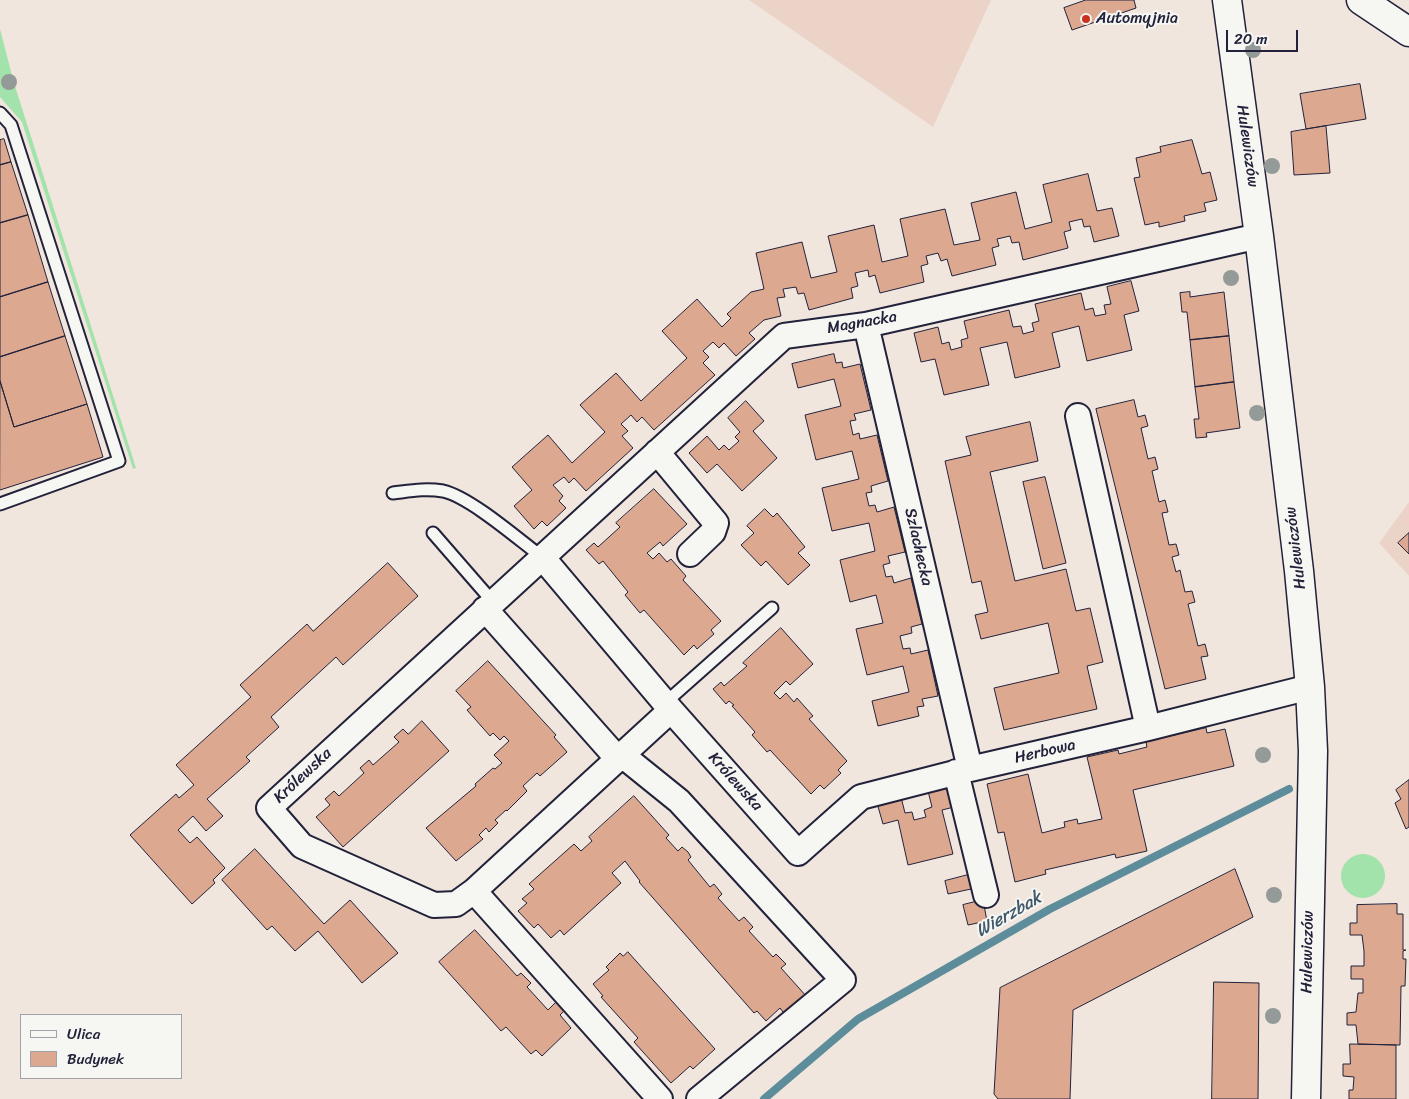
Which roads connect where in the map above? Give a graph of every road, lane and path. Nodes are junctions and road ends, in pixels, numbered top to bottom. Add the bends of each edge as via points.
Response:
1 (1227, 0) edge
2 (1361, 0) edge
3 (1409, 32) edge
4 (0, 113) edge
5 (1259, 236) junction
6 (866, 325) junction
7 (1078, 416) dead end
8 (657, 452) junction
9 (393, 493) dead end
10 (0, 504) edge
11 (433, 533) dead end
12 (690, 554) dead end
13 (542, 557) junction
14 (489, 605) junction
15 (772, 608) dead end
16 (1310, 687) junction
17 (668, 706) junction
18 (1148, 728) junction
19 (620, 757) junction
20 (963, 771) junction
21 (798, 853) joint
22 (474, 892) junction
23 (986, 895) dead end
24 (660, 1099) edge
25 (699, 1099) edge
26 (1306, 1099) edge

1 - 5 street, Hulewiczów
2 - 3 street
4 - 10 lane via 12,126 119,461
5 - 6 street, Magnacka
5 - 16 street, Hulewiczów
6 - 8 street, Magnacka via 784,336
6 - 20 street, Szlachecka
7 - 18 street
8 - 12 street via 716,523 713,532
8 - 13 street, Magnacka
9 - 13 lane via 422,489 466,500
11 - 14 lane
13 - 14 street, Królewska
13 - 17 street, Królewska
14 - 19 street
14 - 22 street, Królewska via 269,808 302,846 434,905 456,904
15 - 17 lane
16 - 18 street, Herbowa
16 - 26 street, Hulewiczów via 1312,751
17 - 19 street, Królewska
17 - 21 street, Królewska
18 - 20 street, Herbowa
19 - 22 street, Królewska
19 - 25 street via 679,801 843,980
20 - 21 street, Herbowa via 861,797
20 - 23 street, Szlachecka
22 - 24 street

